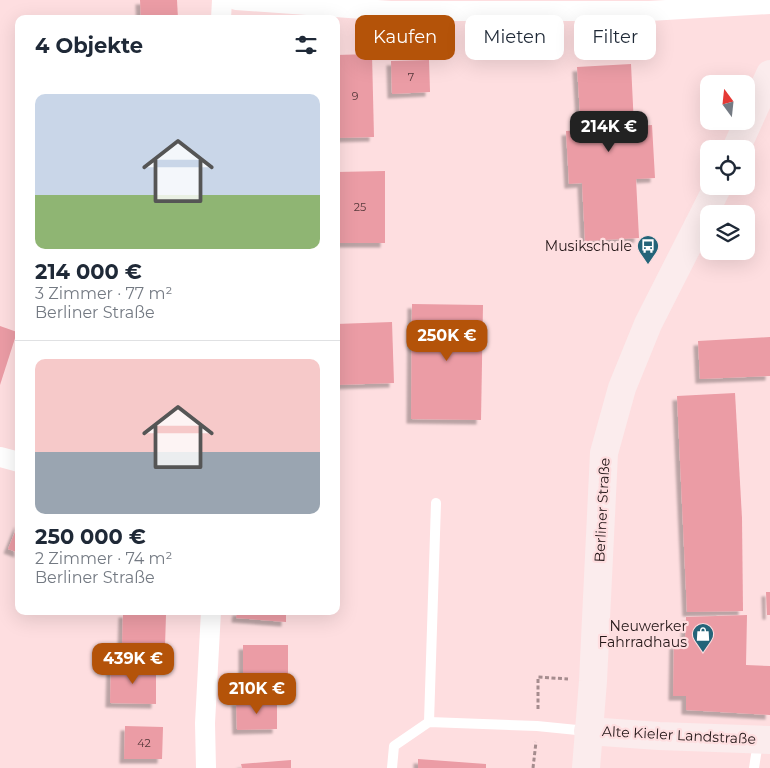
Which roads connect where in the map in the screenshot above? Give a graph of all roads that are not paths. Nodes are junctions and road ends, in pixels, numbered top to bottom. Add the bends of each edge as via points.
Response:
1 (222, 0) edge
2 (236, 0) edge
3 (770, 4) edge
4 (221, 15) edge
5 (770, 74) edge
6 (740, 140) edge
7 (713, 195) edge
8 (0, 457) edge
9 (15, 461) edge
10 (436, 503) dead end
11 (211, 615) edge
12 (429, 722) junction
13 (588, 731) junction
14 (764, 740) edge
15 (206, 768) edge
16 (392, 768) edge
17 (586, 768) edge
18 (754, 768) edge

1 - 4 street
2 - 3 street via 390,11 650,11
5 - 6 main road
7 - 13 main road, Berliner Straße via 648,324 622,388 604,453
8 - 9 street
10 - 12 lane
11 - 15 street
12 - 13 lane
12 - 16 lane via 394,746
13 - 14 main road, Alte Kieler Landstraße
13 - 17 main road, Berliner Straße
14 - 18 lane

